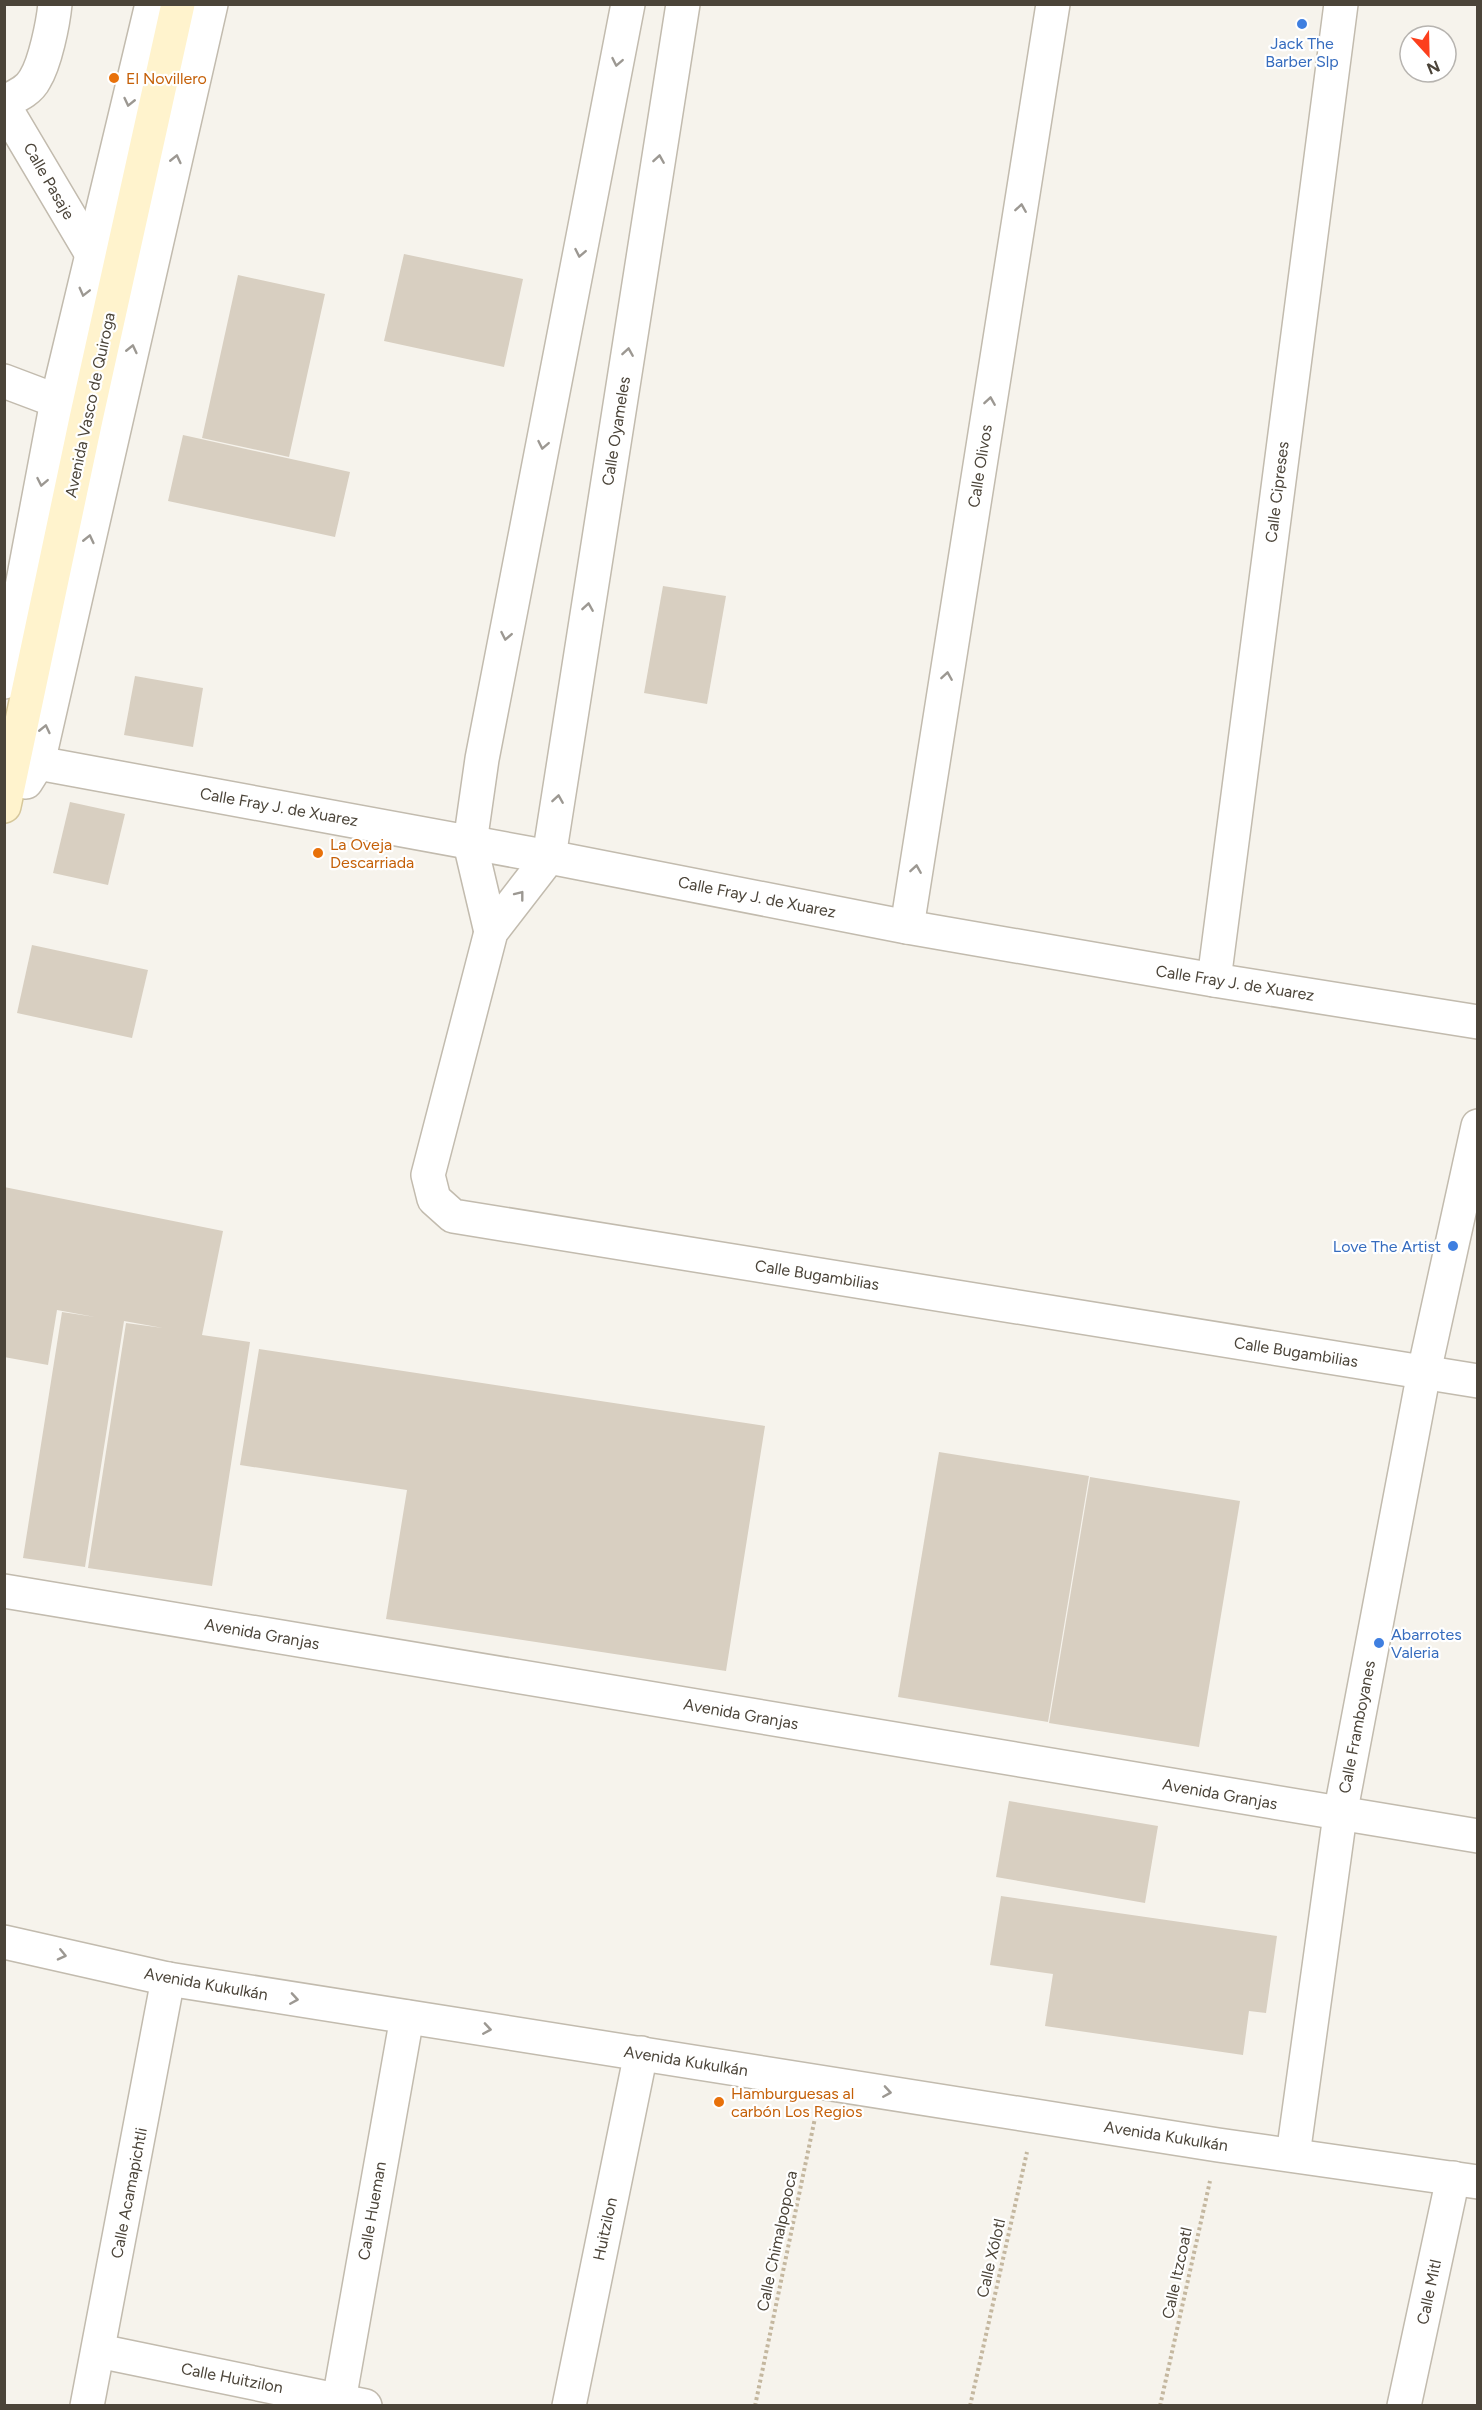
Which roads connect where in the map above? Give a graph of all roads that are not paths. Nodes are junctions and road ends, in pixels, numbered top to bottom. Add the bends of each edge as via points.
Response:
1 (55, 4) edge
2 (152, 4) edge
3 (178, 4) edge
4 (211, 4) edge
5 (628, 4) edge
6 (683, 4) edge
7 (1053, 4) edge
8 (1341, 4) edge
9 (4, 104) edge
10 (93, 255) junction
11 (4, 381) edge
12 (57, 401) junction
13 (4, 682) edge
14 (38, 763) junction
15 (4, 806) edge
16 (4, 820) edge
17 (470, 843) junction
18 (549, 857) junction
19 (907, 927) junction
20 (491, 932) junction
21 (1214, 980) junction
22 (1478, 1022) edge
23 (1478, 1126) edge
24 (1424, 1372) junction
25 (1478, 1381) edge
26 (4, 1590) edge
27 (1340, 1815) junction
28 (1478, 1836) edge
29 (4, 1942) edge
30 (168, 1979) junction
31 (407, 2017) junction
32 (641, 2054) junction
33 (1293, 2155) junction
34 (1465, 2180) edge
35 (99, 2351) junction
36 (347, 2404) edge
37 (87, 2406) edge
38 (569, 2406) edge
39 (1404, 2406) edge

1 - 9 street via 35,79 24,92
2 -> 10 street
3 - 15 main road, Avenida Vasco de Quiroga
14 -> 4 street
5 -> 17 street
18 -> 6 street, Calle Oyameles
19 -> 7 street, Calle Olivos
8 - 21 street, Calle Cipreses
9 - 10 street, Calle Pasaje
10 -> 12 street
11 - 12 street
12 -> 13 street
14 - 16 street
14 - 17 street, Calle Fray J. de Xuarez
17 - 18 street, Calle Fray J. de Xuarez
17 - 20 street, Calle Bugambilias
18 - 19 street, Calle Fray J. de Xuarez
20 -> 18 street, Calle Bugambilias
19 - 21 street, Calle Fray J. de Xuarez
20 - 24 street, Calle Bugambilias via 428,1175 434,1199 453,1216
21 - 22 street, Calle Fray J. de Xuarez
23 - 24 street, Calle Framboyanes
24 - 25 street, Calle Bugambilias
24 - 27 street, Calle Framboyanes
26 - 27 street, Avenida Granjas
27 - 28 street, Avenida Granjas
27 - 33 street, Calle Framboyanes
29 -> 30 street, Avenida Kukulkán
30 -> 31 street, Avenida Kukulkán
30 - 35 street, Calle Acamapichtli
31 -> 32 street, Avenida Kukulkán
31 - 36 street, Calle Hueman
32 -> 33 street, Avenida Kukulkán
32 - 38 street, Huitzilon
33 - 34 street, Avenida Kukulkán
34 - 39 street, Calle Mitl
35 - 36 street, Calle Huitzilon
35 - 37 street, Calle Acamapichtli

